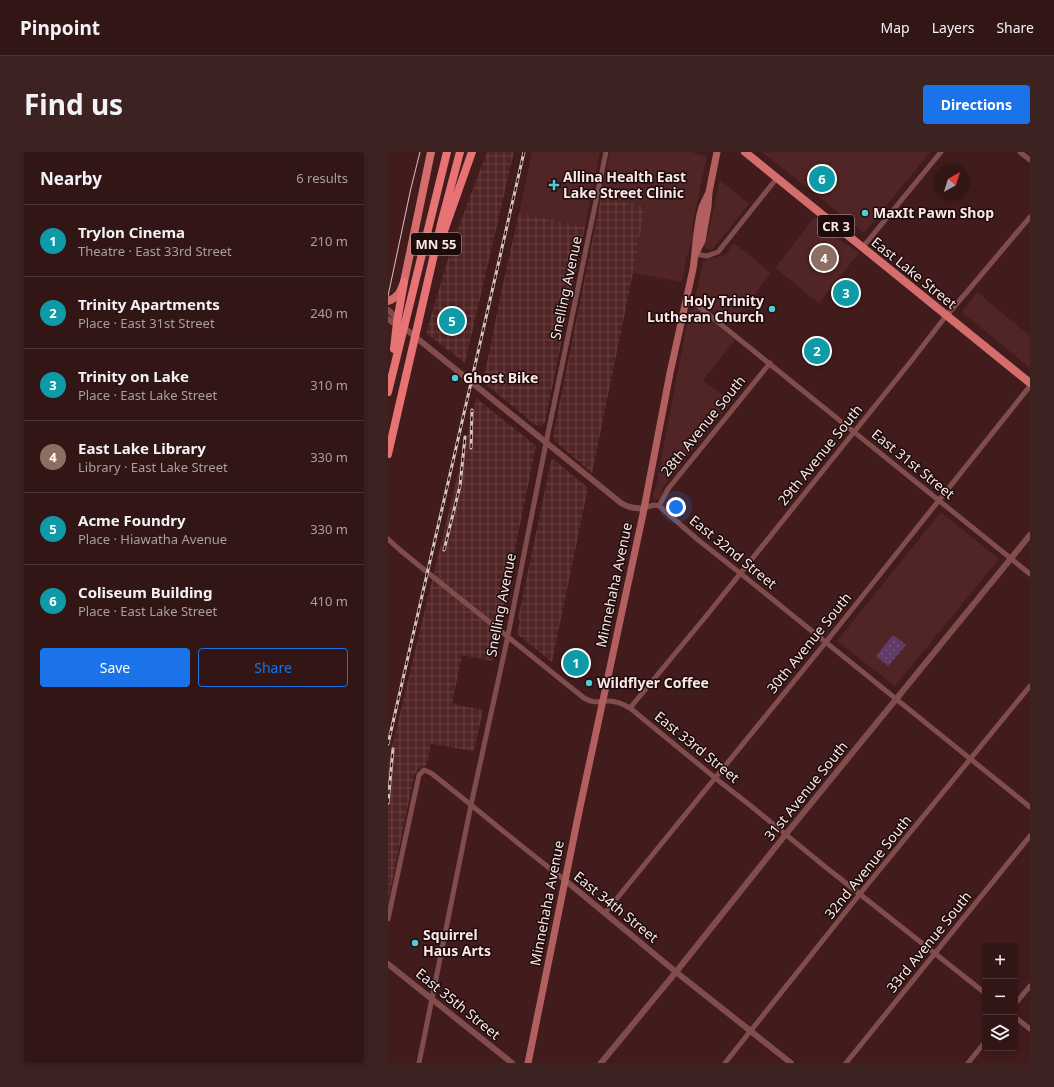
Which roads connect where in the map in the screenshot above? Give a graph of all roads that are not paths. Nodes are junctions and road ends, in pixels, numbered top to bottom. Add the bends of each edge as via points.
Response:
1 (431, 152) edge
2 (447, 152) edge
3 (460, 152) edge
4 (472, 152) edge
5 (606, 152) edge
6 (717, 152) edge
7 (745, 152) edge
8 (941, 152) edge
9 (1020, 152) edge
10 (1030, 160) edge
11 (777, 178) junction
12 (1030, 217) edge
13 (862, 248) junction
14 (695, 254) junction
15 (430, 271) junction
16 (404, 282) junction
17 (388, 301) edge
18 (685, 302) junction
19 (388, 310) edge
20 (946, 316) junction
21 (388, 319) edge
22 (397, 322) junction
23 (404, 328) junction
24 (415, 336) junction
25 (770, 363) junction
26 (391, 379) junction
27 (1030, 383) edge
28 (1030, 386) edge
29 (388, 392) edge
30 (854, 432) junction
31 (546, 443) junction
32 (388, 454) edge
33 (938, 500) junction
34 (659, 506) junction
35 (644, 508) junction
36 (1030, 534) edge
37 (388, 539) edge
38 (1011, 558) junction
39 (740, 572) junction
40 (1030, 574) edge
41 (507, 637) junction
42 (826, 642) junction
43 (1030, 686) edge
44 (897, 699) junction
45 (602, 702) junction
46 (630, 708) junction
47 (971, 759) junction
48 (715, 778) junction
49 (471, 805) junction
50 (1030, 806) edge
51 (786, 834) junction
52 (1030, 836) edge
53 (566, 881) junction
54 (860, 894) junction
55 (605, 913) junction
56 (388, 919) edge
57 (935, 954) junction
58 (388, 964) edge
59 (676, 972) junction
60 (1030, 986) edge
61 (982, 991) edge
62 (432, 1000) junction
63 (1018, 1000) edge
64 (1018, 1019) edge
65 (1030, 1029) edge
66 (751, 1032) junction
67 (982, 1046) edge
68 (419, 1063) edge
69 (512, 1063) edge
70 (528, 1063) edge
71 (601, 1063) edge
72 (725, 1063) edge
73 (791, 1063) edge
74 (846, 1063) edge
75 (968, 1063) edge

1 - 16 main road
2 - 23 highway, MN 55
3 - 15 highway, MN 55
4 - 15 highway
5 - 31 street, Snelling Avenue
6 - 14 main road, Minnehaha Avenue via 709,192 702,206
7 - 11 main road, East Lake Street / CR 3
8 - 13 street
9 - 10 street
11 - 13 main road, East Lake Street / CR 3
11 - 14 street via 718,252 707,256
12 - 20 street, 29th Avenue South
13 - 20 main road, East Lake Street / CR 3
14 - 18 main road, Minnehaha Avenue
15 - 24 highway, MN 55
16 - 17 main road via 398,296
16 - 22 highway
18 - 25 street, East 31st Street via 698,306
18 - 35 main road, Minnehaha Avenue
19 - 22 street
20 - 27 main road, East Lake Street / CR 3
20 - 30 street, 29th Avenue South
21 - 22 street
22 - 23 street
22 - 26 highway
23 - 24 street
23 - 26 highway, MN 55
24 - 31 street
24 - 32 highway, MN 55
25 - 30 street, East 31st Street
25 - 34 street, 28th Avenue South via 668,489
26 - 29 highway, MN 55
28 - 33 street, 30th Avenue South
30 - 33 street, East 31st Street
30 - 39 street, 29th Avenue South
31 - 35 street via 621,504 630,508
31 - 41 street, Snelling Avenue
33 - 38 street, East 31st Street
33 - 42 street, 30th Avenue South
34 - 35 street
34 - 39 street, East 32nd Street
35 - 45 main road, Minnehaha Avenue
36 - 38 street, 31st Avenue South
37 - 41 street, East 33rd Street
38 - 40 street, East 31st Street
38 - 44 street, 31st Avenue South
39 - 42 street, East 32nd Street
39 - 46 street, 29th Avenue South
41 - 45 street, East 33rd Street via 584,698
41 - 49 street, Snelling Avenue
42 - 44 street, East 32nd Street
42 - 48 street, 30th Avenue South
43 - 47 street, 32nd Avenue South
44 - 47 street, East 32nd Street
44 - 51 street, 31st Avenue South
45 - 46 street, East 33rd Street via 620,703
45 - 53 main road, Minnehaha Avenue
46 - 48 street, East 33rd Street
47 - 50 street, East 32nd Street
47 - 54 street, 32nd Avenue South
48 - 51 street, East 33rd Street
48 - 55 street, 30th Avenue South
49 - 53 street, East 34th Street
49 - 56 street, East 34th Street via 431,773 424,770 419,775
49 - 62 street, Snelling Avenue
51 - 54 street, East 33rd Street
51 - 59 street, 31st Avenue South
52 - 57 street, 33rd Avenue South
53 - 55 street, East 34th Street
53 - 70 main road, Minnehaha Avenue
54 - 57 street, East 33rd Street
54 - 66 street, 32nd Avenue South
55 - 59 street, East 34th Street
57 - 61 street, East 33rd Street
57 - 74 street, 33rd Avenue South
58 - 62 street, East 35th Street
59 - 66 street, East 34th Street
59 - 71 street, 31st Avenue South
60 - 63 street
62 - 68 street, Snelling Avenue
62 - 69 street, East 35th Street
64 - 65 street
66 - 72 street, 32nd Avenue South
66 - 73 street, East 34th Street
67 - 75 street

